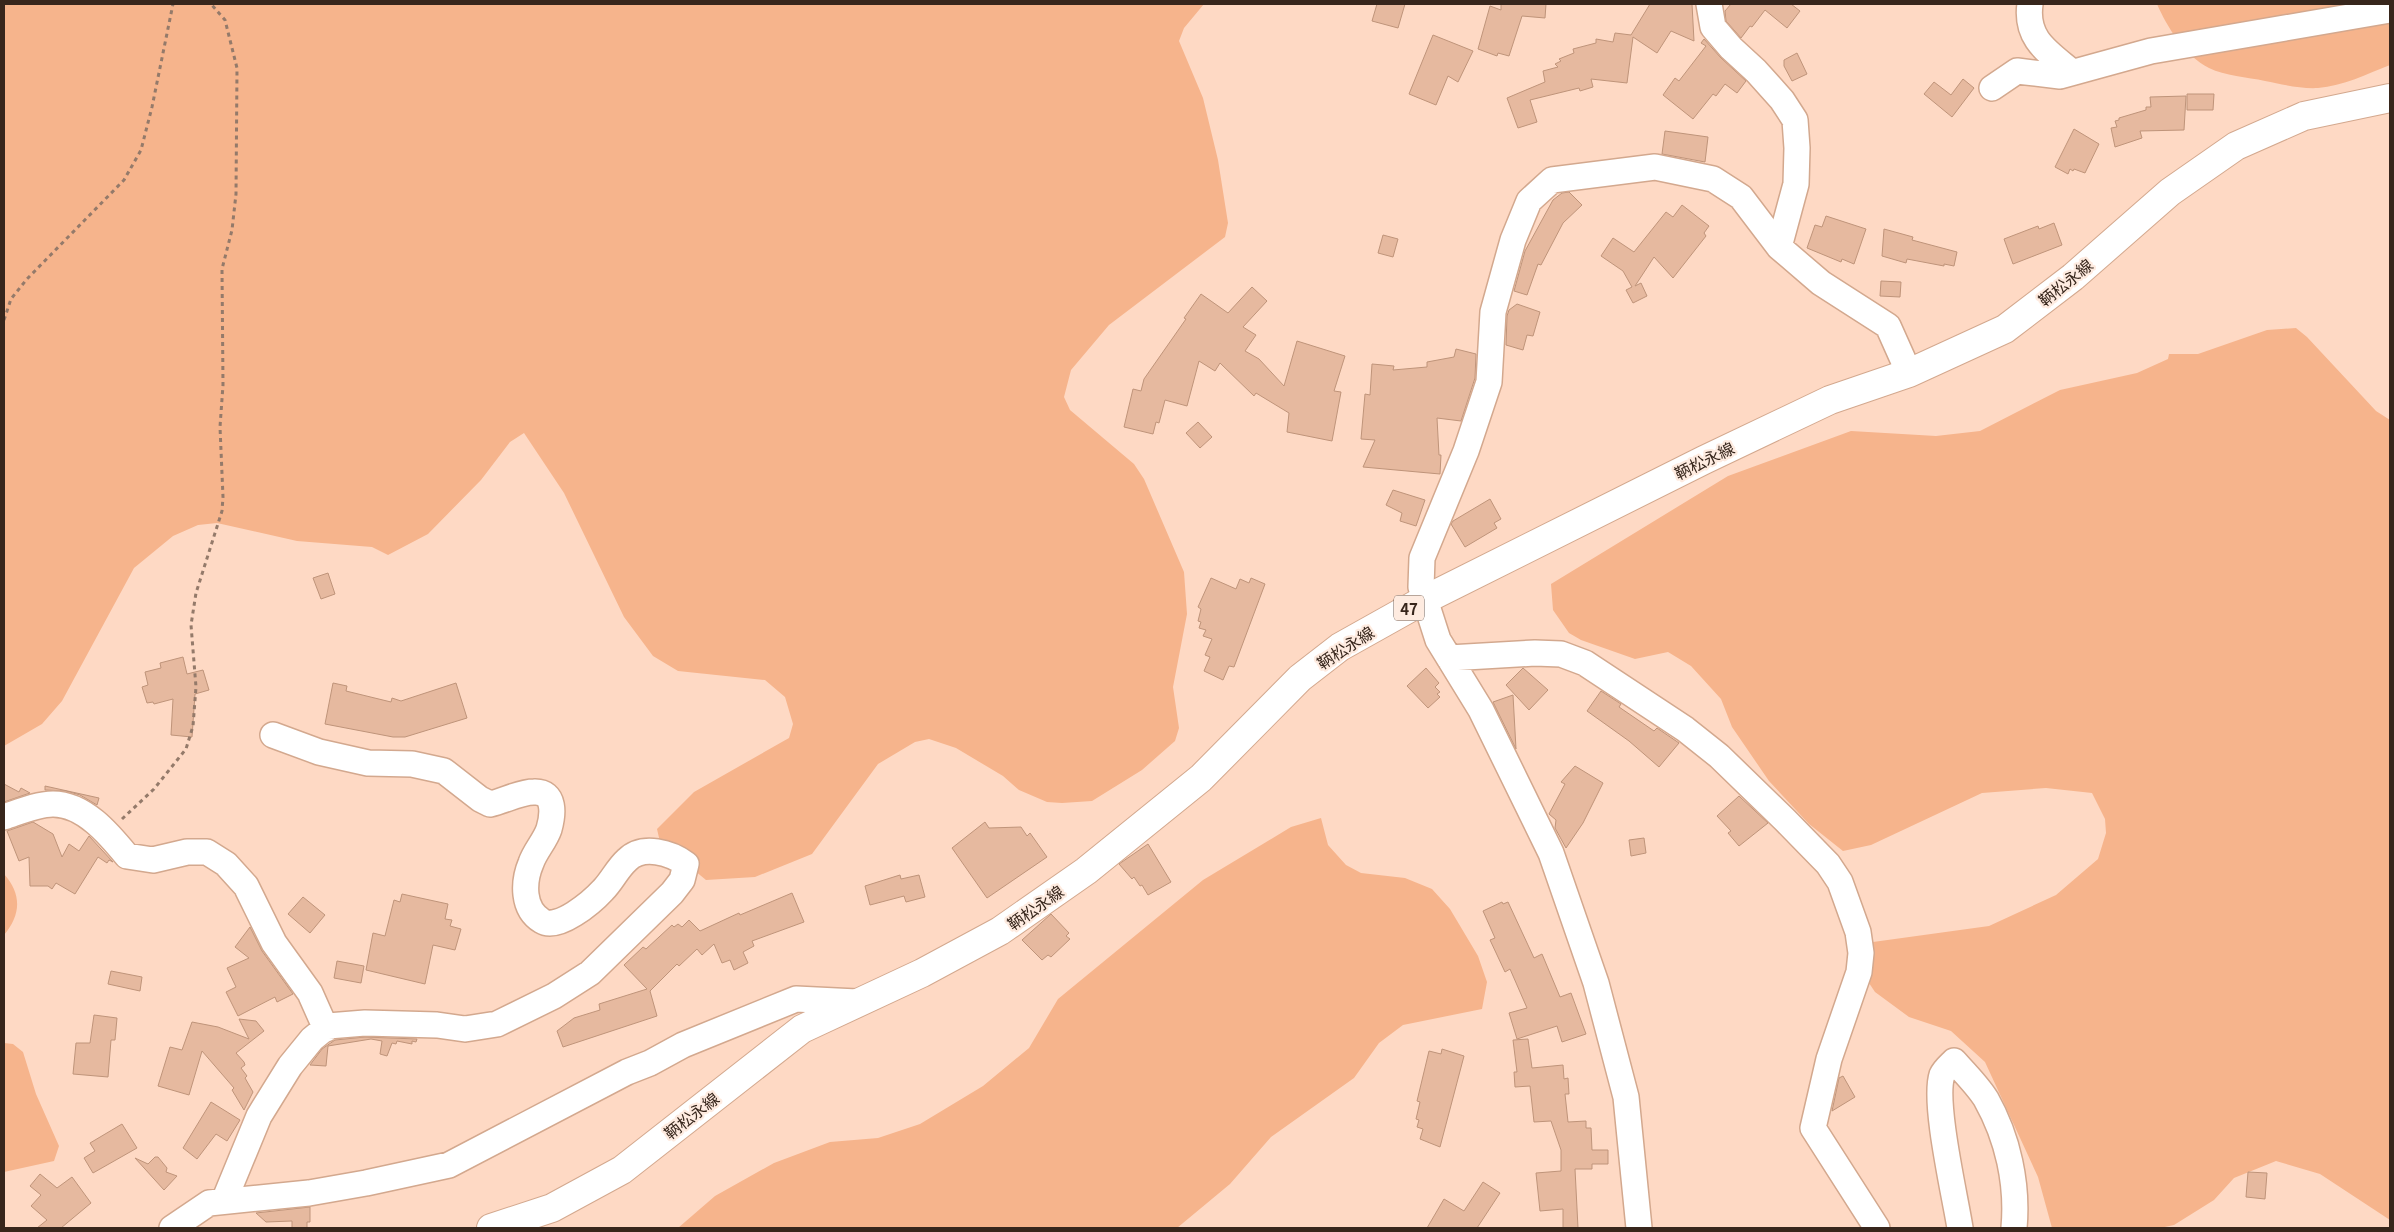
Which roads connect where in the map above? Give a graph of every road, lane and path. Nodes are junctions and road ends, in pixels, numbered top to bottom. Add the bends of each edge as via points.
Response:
1 (173, 4) edge
2 (211, 4) edge
3 (1721, 4) edge
4 (2030, 4) edge
5 (2390, 10) edge
6 (1711, 15) edge
7 (2072, 72) junction
8 (1992, 88) dead end
9 (2390, 98) edge
10 (1779, 247) junction
11 (4, 320) edge
12 (1908, 372) junction
13 (1424, 600) junction
14 (1449, 658) junction
15 (273, 735) dead end
16 (4, 817) edge
17 (108, 833) junction
18 (857, 1002) junction
19 (326, 1029) junction
20 (224, 1201) junction
21 (172, 1228) edge
22 (491, 1228) edge
23 (1639, 1228) edge
24 (1877, 1228) edge
25 (1960, 1228) edge
26 (2014, 1228) edge

1 - 11 path via 141,150 124,180 11,298
2 - 17 path via 225,20 237,68 236,194 232,230 222,269 222,511 196,593 191,625 196,687 193,726 186,749 154,789
3 - 6 street
4 - 7 street via 2032,32 2040,45
5 - 7 street via 2151,51
6 - 10 street via 1795,120 1798,148 1796,184
7 - 8 street via 2060,76 2017,71
9 - 12 main road, 鞆松永線 / 47 via 2304,116 2236,146 2170,192 2073,277 2006,328
10 - 12 street via 1821,283 1888,326
10 - 13 street via 1741,197 1714,179 1655,167 1552,180 1529,201 1513,240 1493,312 1489,382 1466,451 1422,558
12 - 13 main road, 鞆松永線 / 47 via 1830,400
13 - 14 street via 1438,640
13 - 18 main road, 鞆松永線 / 47 via 1340,647 1300,678 1201,778 1063,887 1000,931
14 - 23 street via 1481,710 1551,853 1596,983 1626,1097
14 - 24 street via 1536,652 1561,654 1584,663 1685,729 1719,756 1828,864 1840,882 1858,932 1861,953 1859,972 1829,1059 1813,1128
15 - 19 street via 318,752 368,763 412,764 444,771 490,804 541,792 553,805 549,830 530,864 525,893 528,908 543,922 554,924 575,914 604,890 628,858 640,853 676,856 686,864 682,880 672,893 590,973 554,996 497,1024 464,1029 365,1022 328,1026
16 - 17 street via 52,804 68,806
17 - 19 street via 127,856 153,860 187,852 207,852 226,864 246,886 274,943 310,993
18 - 20 street via 796,999 627,1072 449,1165 309,1193
18 - 22 main road, 鞆松永線 / 47 via 802,1030 622,1170 552,1208
19 - 20 street via 312,1039 290,1066 258,1116
20 - 21 street via 208,1203
25 - 26 street via 1940,1086 1942,1073 1954,1061 1985,1098 2002,1133 2011,1166 2016,1209

